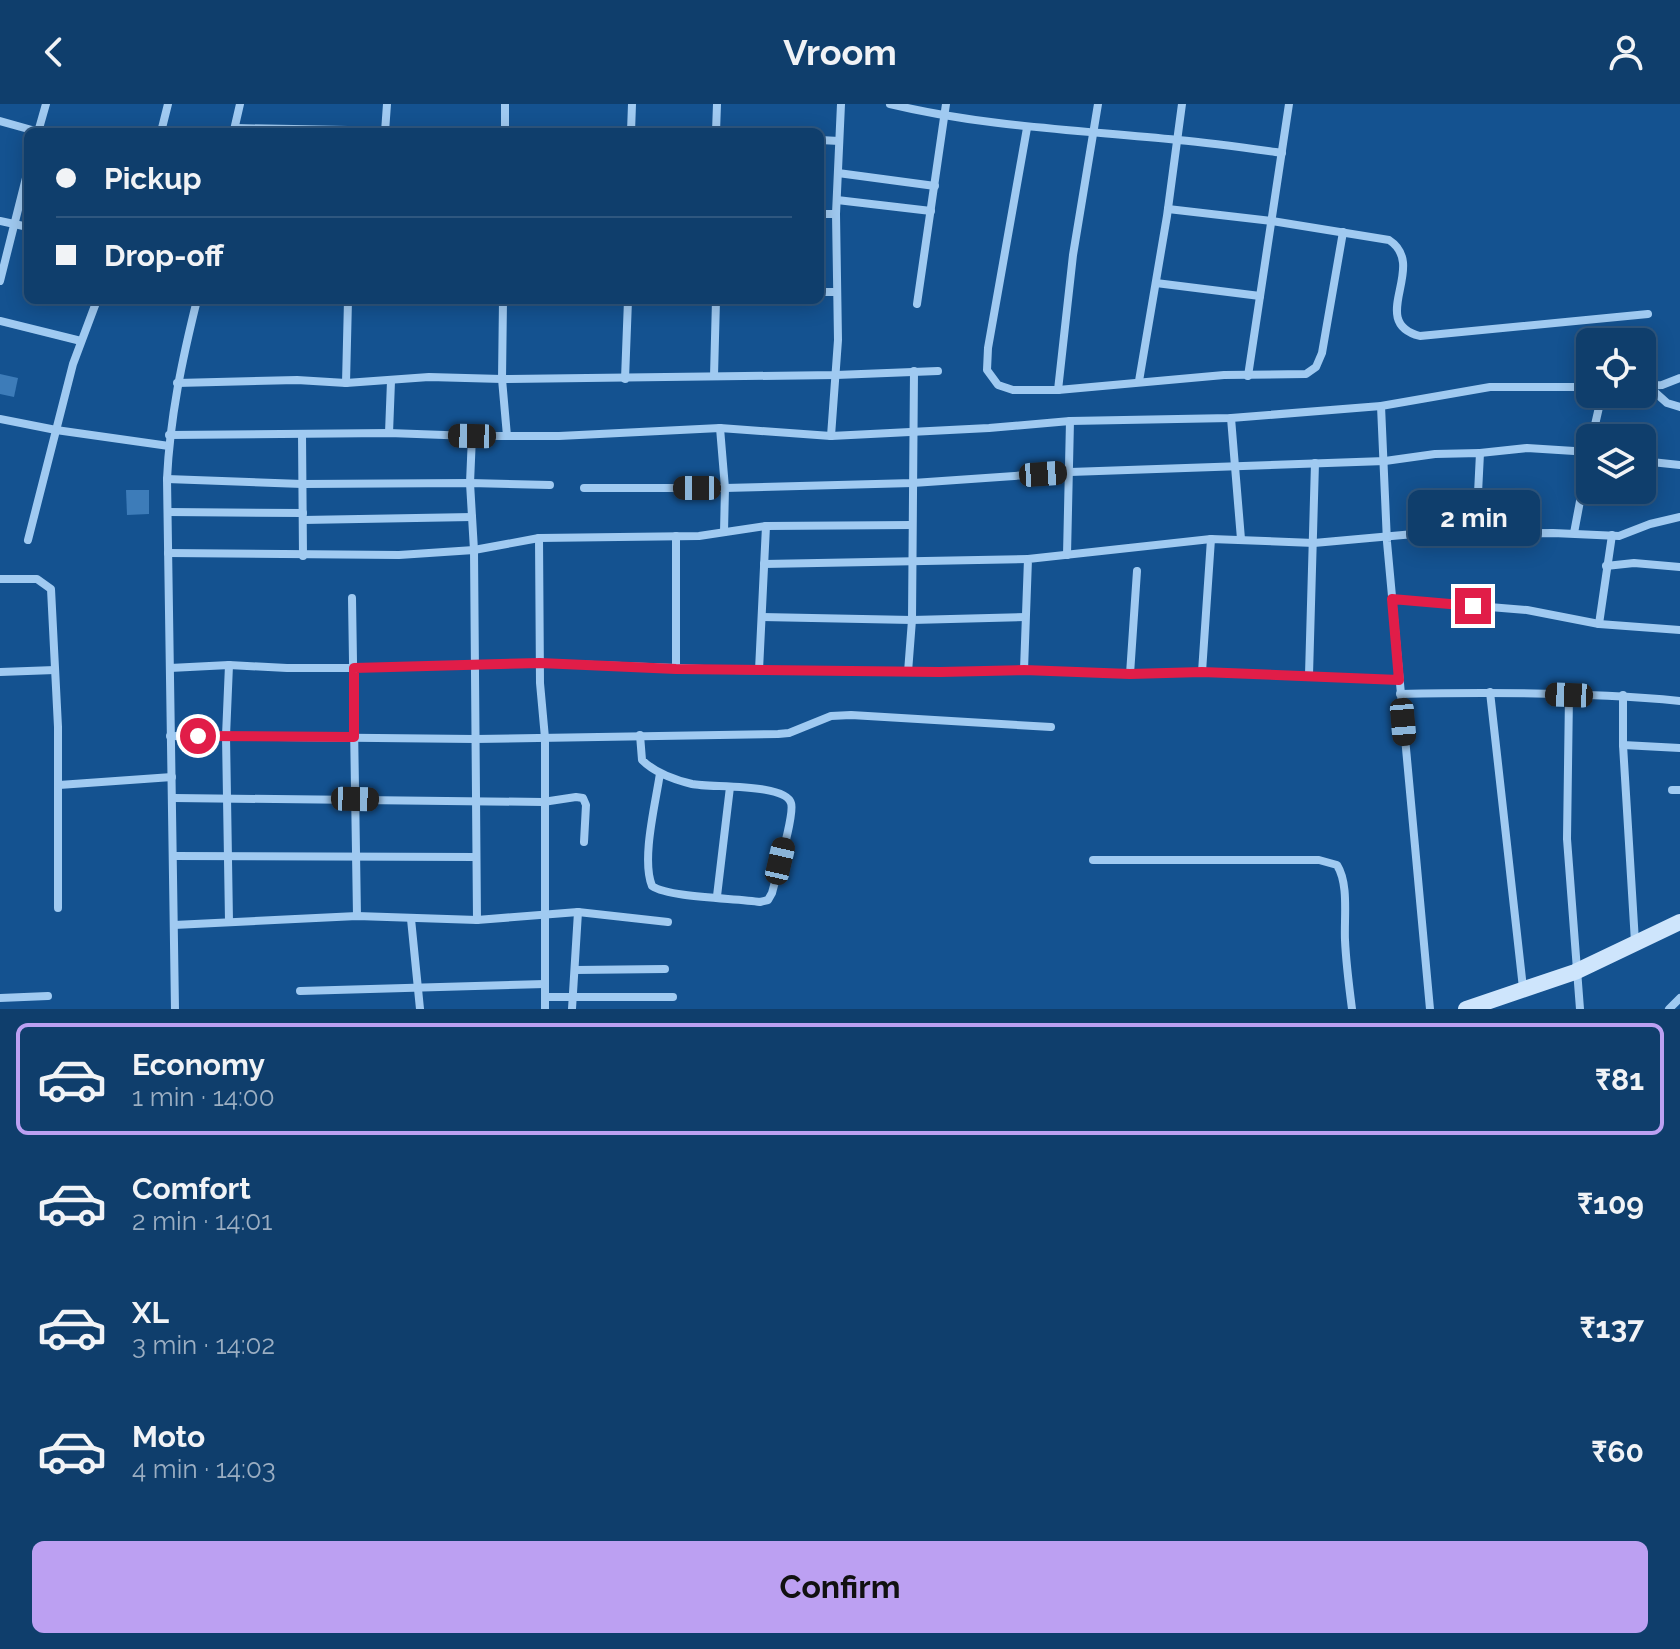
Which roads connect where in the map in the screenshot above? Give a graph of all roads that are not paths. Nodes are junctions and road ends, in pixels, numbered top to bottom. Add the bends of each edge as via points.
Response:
1 (46, 104) edge
2 (168, 104) edge
3 (240, 104) edge
4 (387, 104) edge
5 (505, 104) edge
6 (632, 104) edge
7 (717, 104) edge
8 (841, 104) edge
9 (890, 104) edge
10 (946, 104) edge
11 (1098, 104) edge
12 (1182, 104) edge
13 (1289, 104) edge
14 (944, 117) junction
15 (0, 121) edge
16 (24, 128) edge
17 (39, 128) edge
18 (162, 128) edge
19 (234, 128) edge
20 (385, 128) edge
21 (505, 128) edge
22 (631, 128) edge
23 (716, 128) edge
24 (1027, 128) junction
25 (1092, 134) junction
26 (824, 140) edge
27 (1177, 140) junction
28 (839, 141) junction
29 (1282, 153) junction
30 (838, 173) junction
31 (935, 186) junction
32 (24, 187) edge
33 (837, 200) junction
34 (1168, 209) junction
35 (931, 211) junction
36 (824, 214) edge
37 (836, 214) junction
38 (0, 221) edge
39 (1272, 221) junction
40 (15, 224) junction
41 (24, 226) edge
42 (1343, 232) junction
43 (0, 281) edge
44 (1156, 283) junction
45 (824, 292) edge
46 (837, 292) junction
47 (1260, 296) junction
48 (95, 304) edge
49 (196, 304) edge
50 (348, 304) edge
51 (503, 304) edge
52 (628, 304) edge
53 (716, 304) edge
54 (917, 304) dead end
55 (1648, 314) dead end
56 (0, 321) edge
57 (81, 341) junction
58 (914, 371) junction
59 (938, 371) dead end
60 (836, 375) junction
61 (714, 376) junction
62 (1248, 376) junction
63 (1680, 378) edge
64 (502, 379) junction
65 (625, 379) junction
66 (391, 381) junction
67 (1139, 381) junction
68 (177, 383) junction
69 (346, 383) junction
70 (1656, 385) edge
71 (1576, 387) edge
72 (1058, 390) junction
73 (1656, 394) edge
74 (1381, 406) junction
75 (1680, 407) edge
76 (1231, 418) junction
77 (0, 419) edge
78 (1070, 421) junction
79 (720, 428) junction
80 (56, 430) junction
81 (913, 432) junction
82 (389, 433) junction
83 (302, 434) junction
84 (169, 435) junction
85 (472, 436) junction
86 (507, 436) junction
87 (831, 436) junction
88 (169, 446) junction
89 (1576, 450) edge
90 (1480, 453) junction
91 (1385, 461) junction
92 (1656, 462) edge
93 (1315, 463) junction
94 (1235, 465) junction
95 (1680, 465) edge
96 (1070, 472) junction
97 (167, 479) junction
98 (470, 483) junction
99 (913, 483) junction
100 (302, 484) junction
101 (550, 485) dead end
102 (584, 488) dead end
103 (725, 488) junction
104 (1580, 504) edge
105 (168, 512) junction
106 (303, 517) junction
107 (472, 517) junction
108 (1680, 517) edge
109 (912, 525) junction
110 (766, 526) junction
111 (724, 532) junction
112 (1574, 533) junction
113 (1476, 534) junction
114 (1386, 535) junction
115 (1612, 535) junction
116 (676, 536) junction
117 (539, 538) junction
118 (1211, 539) junction
119 (1241, 539) junction
120 (28, 540) dead end
121 (1314, 543) junction
122 (474, 550) junction
123 (168, 553) junction
124 (1067, 555) junction
125 (303, 556) junction
126 (1028, 559) junction
127 (912, 563) junction
128 (764, 564) junction
129 (1606, 566) junction
130 (1680, 567) edge
131 (1137, 571) dead end
132 (0, 579) edge
133 (352, 598) dead end
134 (1392, 599) junction
135 (762, 617) junction
136 (1025, 617) junction
137 (912, 620) junction
138 (1599, 624) junction
139 (1680, 630) edge
140 (540, 663) junction
141 (229, 665) junction
142 (475, 665) junction
143 (170, 668) junction
144 (354, 668) junction
145 (676, 669) junction
146 (55, 670) junction
147 (759, 670) junction
148 (1024, 670) junction
149 (0, 672) edge
150 (908, 672) junction
151 (1202, 672) junction
152 (1130, 674) junction
153 (1309, 675) junction
154 (1399, 680) junction
155 (1490, 692) junction
156 (1400, 694) junction
157 (1569, 695) junction
158 (1623, 695) junction
159 (1680, 701) edge
160 (1051, 727) dead end
161 (640, 735) junction
162 (170, 736) junction
163 (226, 736) junction
164 (354, 737) junction
165 (545, 738) junction
166 (475, 739) junction
167 (1623, 745) junction
168 (1680, 748) edge
169 (660, 773) junction
170 (172, 777) junction
171 (59, 785) junction
172 (730, 787) junction
173 (174, 798) junction
174 (229, 798) junction
175 (355, 799) junction
176 (477, 801) junction
177 (543, 802) junction
178 (584, 842) dead end
179 (230, 855) junction
180 (173, 856) junction
181 (476, 857) junction
182 (357, 858) junction
183 (1093, 860) dead end
184 (717, 896) junction
185 (58, 908) dead end
186 (578, 912) junction
187 (545, 914) junction
188 (357, 916) junction
189 (411, 919) junction
190 (477, 920) junction
191 (229, 921) junction
192 (668, 922) dead end
193 (1680, 922) edge
194 (174, 925) junction
195 (1635, 943) junction
196 (665, 969) dead end
197 (575, 970) junction
198 (1575, 972) junction
199 (545, 984) junction
200 (419, 988) junction
201 (1523, 988) junction
202 (300, 991) dead end
203 (48, 996) dead end
204 (545, 997) junction
205 (673, 997) dead end
206 (0, 998) edge
207 (573, 998) junction
208 (1680, 998) edge
209 (175, 1009) edge
210 (420, 1009) edge
211 (545, 1009) edge
212 (572, 1009) edge
213 (1352, 1009) edge
214 (1430, 1009) edge
215 (1466, 1009) edge
216 (1580, 1009) edge
217 (1669, 1009) edge

1 - 17 street
2 - 18 street
3 - 19 street
4 - 20 street
5 - 21 street
6 - 22 street
7 - 23 street
8 - 28 street
9 - 14 street
10 - 14 street
11 - 25 street
12 - 27 street
13 - 29 street
14 - 24 street
14 - 31 street
15 - 16 street
24 - 25 street
24 - 72 street via 987,370 998,385 1013,390
25 - 27 street
25 - 72 street
26 - 28 street
27 - 29 street
27 - 34 street
28 - 30 street
29 - 39 street
30 - 31 street
30 - 33 street
31 - 35 street
32 - 40 street
33 - 35 street
33 - 37 street
34 - 39 street
34 - 44 street
35 - 54 street
36 - 37 street
37 - 46 street
38 - 40 street
39 - 42 street
39 - 47 street
40 - 41 street
40 - 43 street
42 - 55 street via 1400,247 1405,258 1398,322 1406,333 1435,336
42 - 62 street via 1316,367 1306,374
44 - 47 street
44 - 67 street
45 - 46 street
46 - 60 street
47 - 62 street
48 - 57 street
49 - 68 street
50 - 69 street
51 - 64 street
52 - 65 street
53 - 61 street
56 - 57 street
57 - 80 street
58 - 59 street
58 - 60 street
58 - 81 street
60 - 61 street
60 - 87 street
61 - 65 street
62 - 67 street
63 - 70 street
64 - 65 street
64 - 66 street
64 - 86 street
66 - 69 street
66 - 82 street
67 - 72 street
68 - 69 street
68 - 84 street
71 - 74 street via 1490,387
73 - 75 street
74 - 76 street
74 - 91 street
76 - 78 street
76 - 94 street
77 - 80 street
78 - 81 street
78 - 96 street
79 - 86 street
79 - 87 street
79 - 103 street
80 - 88 street
80 - 120 street
81 - 87 street
81 - 99 street
82 - 83 street
82 - 85 street
83 - 84 street
83 - 100 street
84 - 88 street
85 - 86 street
85 - 98 street
88 - 97 street
89 - 90 street
90 - 91 street
90 - 113 street
91 - 93 street
91 - 114 street
92 - 95 street
93 - 94 street
93 - 121 street
94 - 96 street
94 - 119 street
96 - 99 street
96 - 124 street
97 - 100 street
97 - 105 street
98 - 100 street
98 - 101 street
98 - 107 street
99 - 103 street
99 - 109 street
100 - 106 street
102 - 103 street
103 - 111 street
104 - 112 street
105 - 106 street
105 - 123 street
106 - 107 street
106 - 125 street
107 - 122 street
108 - 115 street
109 - 110 street
109 - 127 street
110 - 111 street
110 - 128 street
111 - 116 street
112 - 113 street
112 - 115 street
113 - 114 street
114 - 121 street
114 - 134 street
115 - 129 street
116 - 117 street
116 - 145 street
117 - 122 street
117 - 140 street
118 - 119 street
118 - 124 street
118 - 151 street
119 - 121 street
121 - 153 street
122 - 125 street
122 - 142 street
123 - 125 street
123 - 143 street
124 - 126 street
126 - 127 street
126 - 136 street
127 - 128 street
127 - 137 street
128 - 135 street
129 - 130 street
129 - 138 street
131 - 152 street
132 - 146 street via 37,579 51,589
133 - 144 street
134 - 138 street via 1527,610
134 - 154 street
135 - 137 street
135 - 147 street
136 - 137 street
136 - 148 street
137 - 150 street
138 - 139 street
140 - 142 street
140 - 145 street
140 - 165 street
141 - 143 street
141 - 144 street
141 - 163 street
142 - 144 street
142 - 166 street
143 - 162 street
144 - 164 street
145 - 147 street
146 - 149 street
146 - 171 street
147 - 150 street
148 - 150 street
148 - 152 street
151 - 152 street
151 - 153 street
153 - 154 street
154 - 156 street
155 - 156 street
155 - 157 street
155 - 201 street
156 - 214 street
157 - 158 street
157 - 198 street via 1567,839
158 - 159 street
158 - 167 street
160 - 161 street via 851,715 831,716 789,733
161 - 165 street
161 - 169 street via 642,760
162 - 163 street
162 - 170 street
163 - 164 street
163 - 174 street
164 - 166 street
164 - 175 street
165 - 166 street
165 - 177 street
166 - 176 street
167 - 168 street
167 - 195 street
169 - 172 street via 691,784
169 - 184 street via 648,857 652,886
170 - 171 street
170 - 173 street
171 - 185 street
172 - 184 street
172 - 184 street via 783,793 792,806 768,900
173 - 174 street
173 - 180 street
174 - 175 street
174 - 179 street
175 - 176 street
175 - 182 street
176 - 177 street
176 - 181 street
177 - 178 street via 583,798
177 - 187 street
179 - 180 street
179 - 182 street
179 - 191 street
180 - 194 street
181 - 182 street
181 - 190 street
182 - 188 street
183 - 213 street via 1319,860 1337,865
186 - 187 street
186 - 192 street
186 - 197 street
187 - 190 street
187 - 199 street
188 - 189 street
188 - 191 street
189 - 190 street
189 - 200 street
191 - 194 street
193 - 195 main road
194 - 209 street
195 - 198 main road
196 - 197 street
197 - 207 street
198 - 201 main road
198 - 216 street
199 - 200 street
199 - 204 street
200 - 202 street
200 - 210 street
201 - 215 main road
203 - 206 street
204 - 207 street
204 - 211 street
205 - 207 street
207 - 212 street
208 - 217 street

